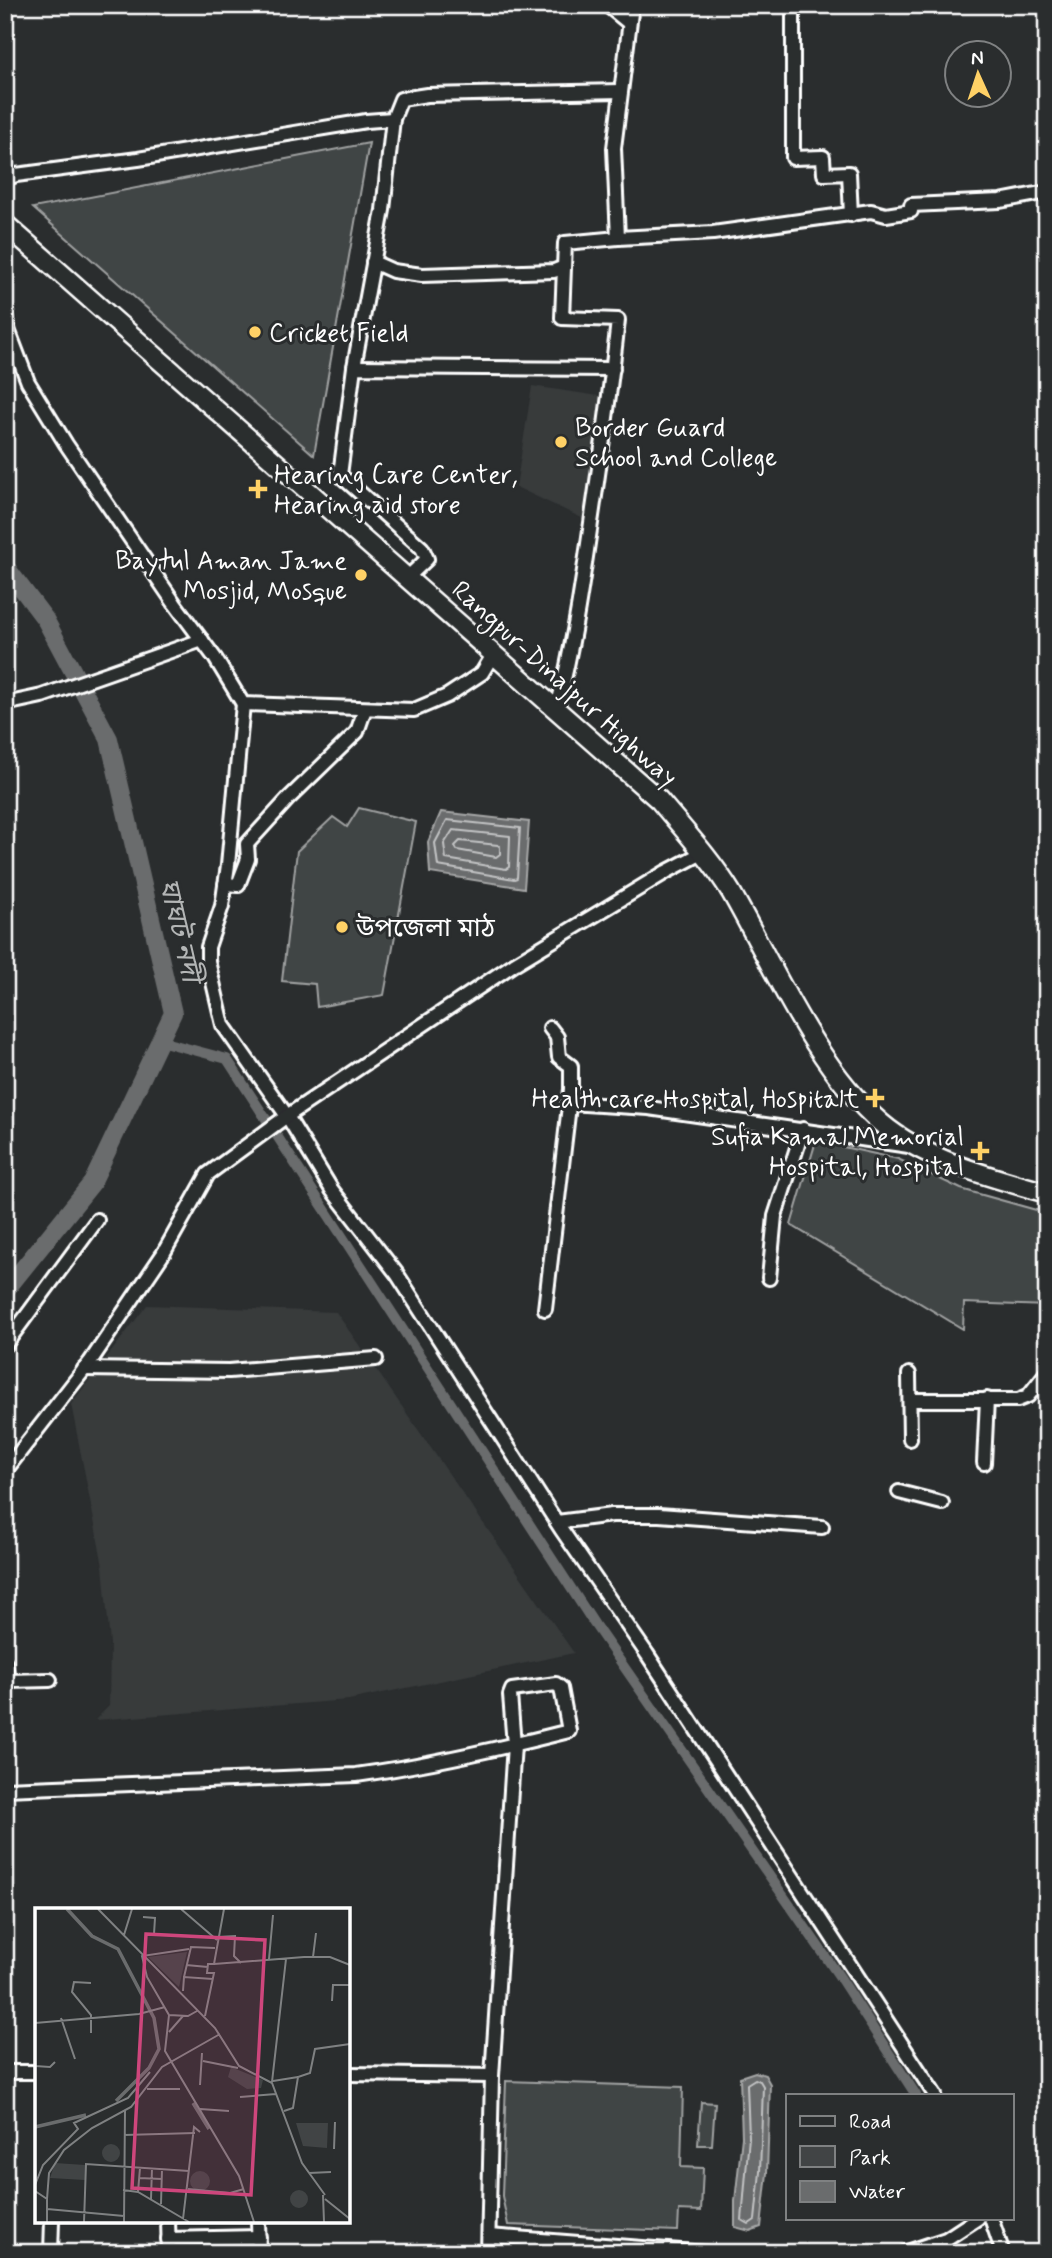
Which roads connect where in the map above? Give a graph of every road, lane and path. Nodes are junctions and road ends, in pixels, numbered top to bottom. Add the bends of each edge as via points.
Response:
1 (607, 5) edge
2 (632, 5) edge
3 (793, 5) edge
4 (629, 23) junction
5 (621, 91) junction
6 (393, 119) junction
7 (5, 179) edge
8 (1047, 192) edge
9 (851, 215) junction
10 (5, 224) edge
11 (618, 238) junction
12 (373, 262) junction
13 (564, 267) junction
14 (5, 315) edge
15 (354, 367) junction
16 (613, 369) junction
17 (408, 578) junction
18 (202, 640) junction
19 (494, 653) junction
20 (5, 704) edge
21 (243, 705) junction
22 (557, 708) junction
23 (365, 709) junction
24 (702, 853) junction
25 (225, 884) junction
26 (550, 1028) dead end
27 (568, 1103) junction
28 (284, 1117) junction
29 (803, 1129) junction
30 (916, 1147) junction
31 (1047, 1193) edge
32 (97, 1220) dead end
33 (769, 1278) dead end
34 (545, 1309) dead end
35 (5, 1345) edge
36 (376, 1359) dead end
37 (84, 1369) junction
38 (1047, 1372) edge
39 (908, 1374) dead end
40 (987, 1399) junction
41 (910, 1400) junction
42 (910, 1439) dead end
43 (984, 1463) dead end
44 (5, 1471) edge
45 (900, 1492) dead end
46 (942, 1503) dead end
47 (557, 1521) junction
48 (822, 1527) dead end
49 (5, 1662) edge
50 (50, 1680) dead end
51 (514, 1745) junction
52 (5, 1789) edge
53 (5, 2072) edge
54 (35, 2072) edge
55 (350, 2074) edge
56 (492, 2076) junction
57 (934, 2094) edge
58 (975, 2220) edge
59 (992, 2220) edge
60 (51, 2223) edge
61 (168, 2223) edge
62 (258, 2223) edge
63 (489, 2236) junction
64 (259, 2237) junction
65 (168, 2246) edge
66 (51, 2253) edge
67 (259, 2253) edge
68 (488, 2253) edge
69 (706, 2253) edge
70 (904, 2253) edge
71 (1003, 2253) edge

1 - 4 street
2 - 4 street
3 - 9 street via 793,158 823,157 824,174 849,173
4 - 5 street
5 - 6 street via 426,95 401,99
5 - 11 street via 614,148
6 - 7 street
6 - 12 street
8 - 9 street via 1000,201 911,205 911,211 886,215 871,211
9 - 11 street via 713,233
10 - 17 highway, Rangpur-Dinajpur Highway
11 - 13 street via 565,243
12 - 13 street via 393,271 422,275
12 - 15 street
13 - 16 street via 562,318 618,320
14 - 18 street via 28,382
15 - 16 street
15 - 17 street via 340,475 422,548 427,559
16 - 22 street via 577,609
17 - 19 highway, Rangpur-Dinajpur Highway
18 - 20 street via 42,696
18 - 21 street
19 - 22 highway, Rangpur-Dinajpur Highway
19 - 23 street via 482,673 447,696 414,710
21 - 23 street
21 - 25 street
22 - 24 highway, Rangpur-Dinajpur Highway via 659,800
23 - 25 street via 357,732 247,844 248,859 238,885
24 - 28 street via 514,964
24 - 30 highway, Rangpur-Dinajpur Highway via 729,889 812,1037 851,1094
25 - 28 street via 208,947 223,1025
26 - 27 street via 557,1037 559,1057 570,1066
27 - 29 street via 649,1108
27 - 34 street
28 - 37 street via 208,1174 163,1254
28 - 47 street via 332,1190 397,1274
29 - 30 street
29 - 33 street via 775,1216
30 - 31 highway, Rangpur-Dinajpur Highway
32 - 35 street
36 - 37 street via 229,1371
37 - 44 street
38 - 40 street via 1024,1399
39 - 41 street
40 - 41 street
40 - 43 street
41 - 42 street
45 - 46 street
47 - 48 street via 659,1515
47 - 57 street
49 - 50 street via 8,1681
51 - 51 street via 569,1731 561,1688 556,1684 512,1690
51 - 52 street via 356,1775
51 - 56 street
53 - 54 street
55 - 56 street
56 - 63 street
58 - 70 street via 946,2239
59 - 71 street
60 - 66 street
61 - 65 street
62 - 64 street
63 - 68 street
63 - 69 street
64 - 65 street
64 - 67 street

